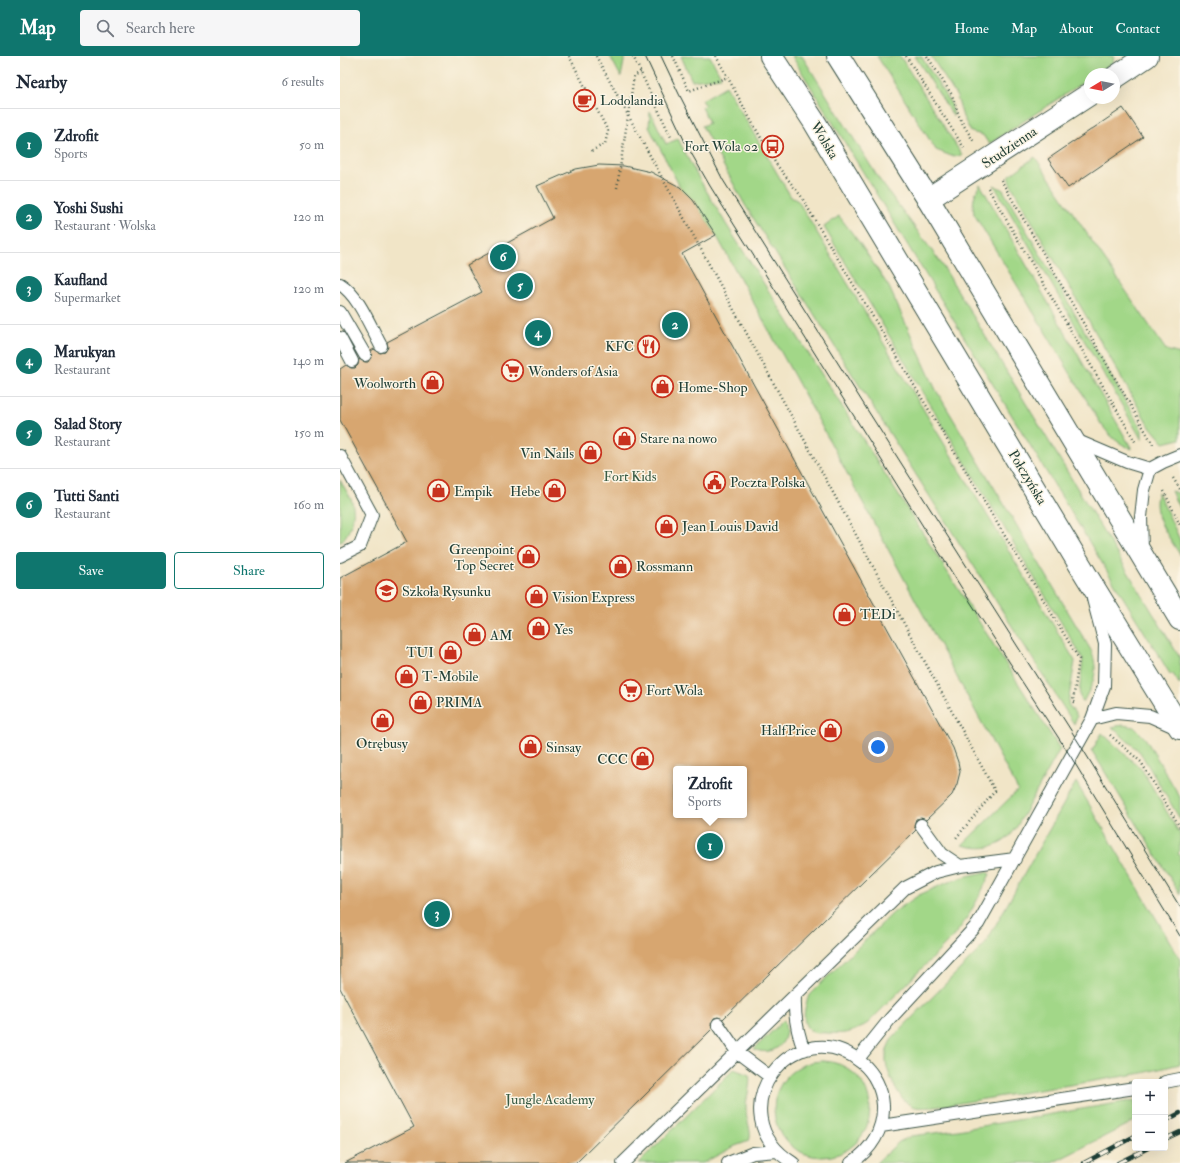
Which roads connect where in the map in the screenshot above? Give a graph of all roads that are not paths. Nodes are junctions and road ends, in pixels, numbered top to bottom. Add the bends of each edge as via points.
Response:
1 (771, 56) edge
2 (838, 56) edge
3 (1147, 56) edge
4 (1120, 74) edge
5 (1084, 98) edge
6 (928, 199) junction
7 (876, 226) joint
8 (340, 284) edge
9 (340, 312) edge
10 (340, 338) edge
11 (381, 346) dead end
12 (364, 355) dead end
13 (352, 361) dead end
14 (1071, 438) junction
15 (1180, 455) edge
16 (340, 456) edge
17 (1150, 468) junction
18 (340, 556) edge
19 (1143, 556) junction
20 (1086, 575) junction
21 (1180, 619) edge
22 (1092, 719) junction
23 (1180, 729) edge
24 (921, 825) dead end
25 (1015, 859) junction
26 (960, 866) junction
27 (795, 996) junction
28 (718, 1024) dead end
29 (804, 1050) junction
30 (737, 1052) junction
31 (858, 1059) junction
32 (769, 1076) junction
33 (1180, 1079) edge
34 (1168, 1081) edge
35 (1132, 1088) edge
36 (881, 1126) junction
37 (777, 1151) junction
38 (623, 1163) edge
39 (728, 1163) edge
40 (792, 1163) edge
41 (850, 1163) edge

1 - 7 main road, Wolska
2 - 6 main road
3 - 4 main road
5 - 6 main road, Studzienna
6 - 14 main road
7 - 20 main road, Połczyńska
8 - 11 lane via 355,298
9 - 12 lane
10 - 13 lane
14 - 17 lane via 1127,462
14 - 19 main road
15 - 17 lane
16 - 18 lane via 372,515 360,546
17 - 19 lane via 1141,517
19 - 21 main road
20 - 22 lane via 1105,644 1104,686
20 - 23 main road, Połczyńska
22 - 23 lane via 1116,713 1150,716
22 - 25 lane
24 - 26 lane via 942,854
25 - 26 lane
25 - 31 lane via 978,924 890,1019
26 - 27 lane via 936,872 905,888
27 - 29 lane via 794,1014
27 - 30 lane
28 - 30 lane
29 - 31 lane via 836,1049
29 - 32 lane via 784,1060
30 - 32 lane
30 - 38 lane
31 - 36 lane via 872,1074 881,1092
32 - 37 lane via 761,1097 760,1110 765,1132
33 - 34 lane
35 - 36 lane
36 - 41 lane via 872,1144 858,1159
37 - 39 lane via 753,1154
37 - 40 lane

